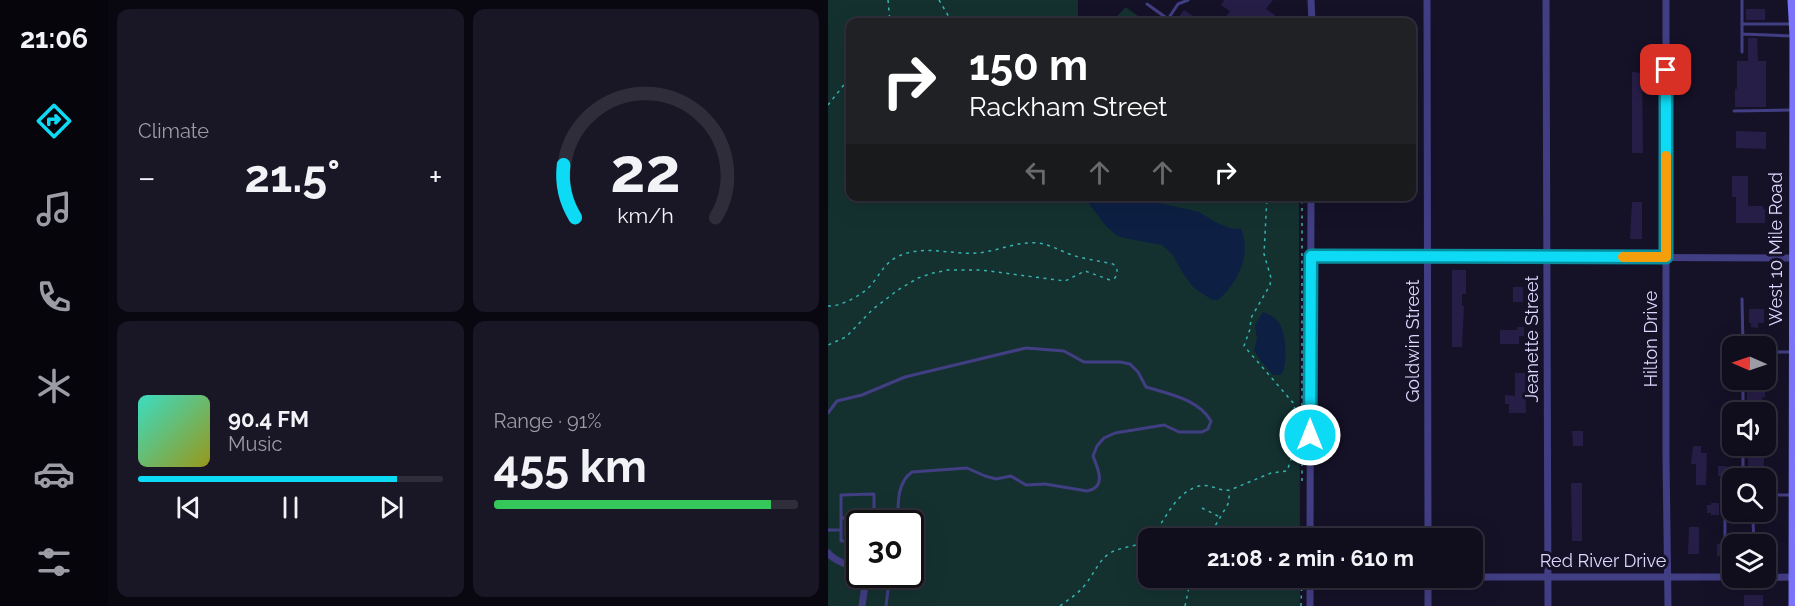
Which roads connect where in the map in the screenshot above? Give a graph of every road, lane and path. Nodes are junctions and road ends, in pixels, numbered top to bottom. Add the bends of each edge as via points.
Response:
1 (888, 0) edge
2 (939, 0) edge
3 (1188, 0) edge
4 (1311, 0) edge
5 (1427, 0) edge
6 (1546, 0) edge
7 (1666, 0) edge
8 (1742, 0) edge
9 (1792, 0) edge
10 (1147, 4) dead end
11 (890, 18) edge
12 (950, 18) edge
13 (1167, 18) edge
14 (1169, 18) edge
15 (1312, 18) edge
16 (1742, 24) junction
17 (1794, 24) edge
18 (1742, 34) junction
19 (1794, 40) edge
20 (1742, 52) dead end
21 (846, 81) edge
22 (828, 105) edge
23 (1792, 110) junction
24 (1734, 111) dead end
25 (1794, 135) edge
26 (1267, 201) edge
27 (1302, 201) edge
28 (1311, 201) edge
29 (1794, 213) edge
30 (1793, 252) edge
31 (1311, 256) junction
32 (1546, 256) junction
33 (1427, 257) junction
34 (1666, 257) junction
35 (1794, 280) edge
36 (1742, 299) dead end
37 (828, 306) edge
38 (1794, 310) edge
39 (1794, 330) edge
40 (1743, 336) edge
41 (828, 345) edge
42 (1776, 352) edge
43 (1792, 352) junction
44 (1794, 395) edge
45 (828, 413) edge
46 (1794, 417) edge
47 (1302, 485) dead end
48 (1230, 490) junction
49 (1776, 497) edge
50 (1793, 501) edge
51 (1202, 508) dead end
52 (874, 510) edge
53 (898, 510) edge
54 (1220, 517) junction
55 (841, 518) junction
56 (846, 518) edge
57 (1794, 527) edge
58 (1214, 528) edge
59 (1310, 528) edge
60 (1428, 528) edge
61 (828, 530) edge
62 (841, 530) junction
63 (846, 541) edge
64 (828, 554) edge
65 (846, 564) edge
66 (1548, 576) junction
67 (1668, 576) junction
68 (1483, 577) edge
69 (1722, 577) edge
70 (1776, 577) edge
71 (1793, 577) junction
72 (865, 588) edge
73 (888, 588) edge
74 (1189, 588) edge
75 (1302, 588) edge
76 (1310, 588) edge
77 (1428, 588) edge
78 (1794, 593) edge
79 (862, 606) edge
80 (886, 606) edge
81 (1060, 606) edge
82 (1185, 606) edge
83 (1301, 606) edge
84 (1310, 606) edge
85 (1428, 606) edge
86 (1548, 606) edge
87 (1668, 606) edge
88 (1793, 606) edge

1 - 11 path
2 - 12 path
3 - 14 lane via 1178,3
4 - 15 street
5 - 33 street, Goldwin Street
6 - 32 street, Jeanette Street
7 - 34 street, Hilton Drive
8 - 16 lane
9 - 17 main road, West 10 Mile Road
10 - 13 lane
16 - 17 lane
16 - 18 lane
17 - 19 main road, West 10 Mile Road
18 - 19 lane
18 - 20 lane
19 - 23 main road, West 10 Mile Road
21 - 22 path
23 - 24 lane
23 - 25 main road, West 10 Mile Road
25 - 29 main road, West 10 Mile Road
26 - 48 path via 1264,254 1270,285 1251,318 1244,346 1294,405 1291,438 1295,448 1287,471 1271,473
27 - 47 path
28 - 31 street
29 - 30 main road, West 10 Mile Road
30 - 34 street
30 - 35 main road, West 10 Mile Road
31 - 33 street
31 - 59 street
32 - 33 street
32 - 34 street
32 - 66 street, Jeanette Street
33 - 60 street, Goldwin Street
34 - 67 street, Hilton Drive
35 - 38 main road, West 10 Mile Road
36 - 40 lane
37 - 41 path via 848,301 869,287 894,258 913,250 967,253 1038,243 1113,264 1118,272 1110,280 1085,271 1065,281 981,270 933,273 898,290 846,337
38 - 39 main road, West 10 Mile Road
39 - 43 main road, West 10 Mile Road
42 - 43 lane
43 - 44 main road, West 10 Mile Road
44 - 46 main road, West 10 Mile Road
45 - 53 lane via 837,401 905,377 1026,348 1064,351 1084,362 1130,364 1146,387 1182,398 1210,421 1208,429 1202,432 1179,432 1164,425 1104,438 1093,456 1100,475 1094,489 1026,485 1011,477 996,479 967,468 912,472 906,476
46 - 50 main road, West 10 Mile Road
48 - 54 path
48 - 81 path via 1198,486 1181,496 1153,535 1134,547 1110,553 1083,587
49 - 50 lane
50 - 57 main road, West 10 Mile Road
51 - 54 path
52 - 55 lane via 874,494 841,495
54 - 58 path
55 - 56 lane
55 - 62 lane
57 - 71 main road, West 10 Mile Road
61 - 62 lane
62 - 63 lane via 841,541
64 - 65 street
66 - 67 street, Red River Drive
66 - 68 street, Red River Drive
66 - 86 street, Jeanette Street
67 - 69 street, Red River Drive
67 - 87 street, Hilton Drive
70 - 71 street
71 - 78 main road, West 10 Mile Road
72 - 79 street
73 - 80 lane
74 - 82 path
75 - 83 path
76 - 84 street
77 - 85 street
78 - 88 main road, West 10 Mile Road

